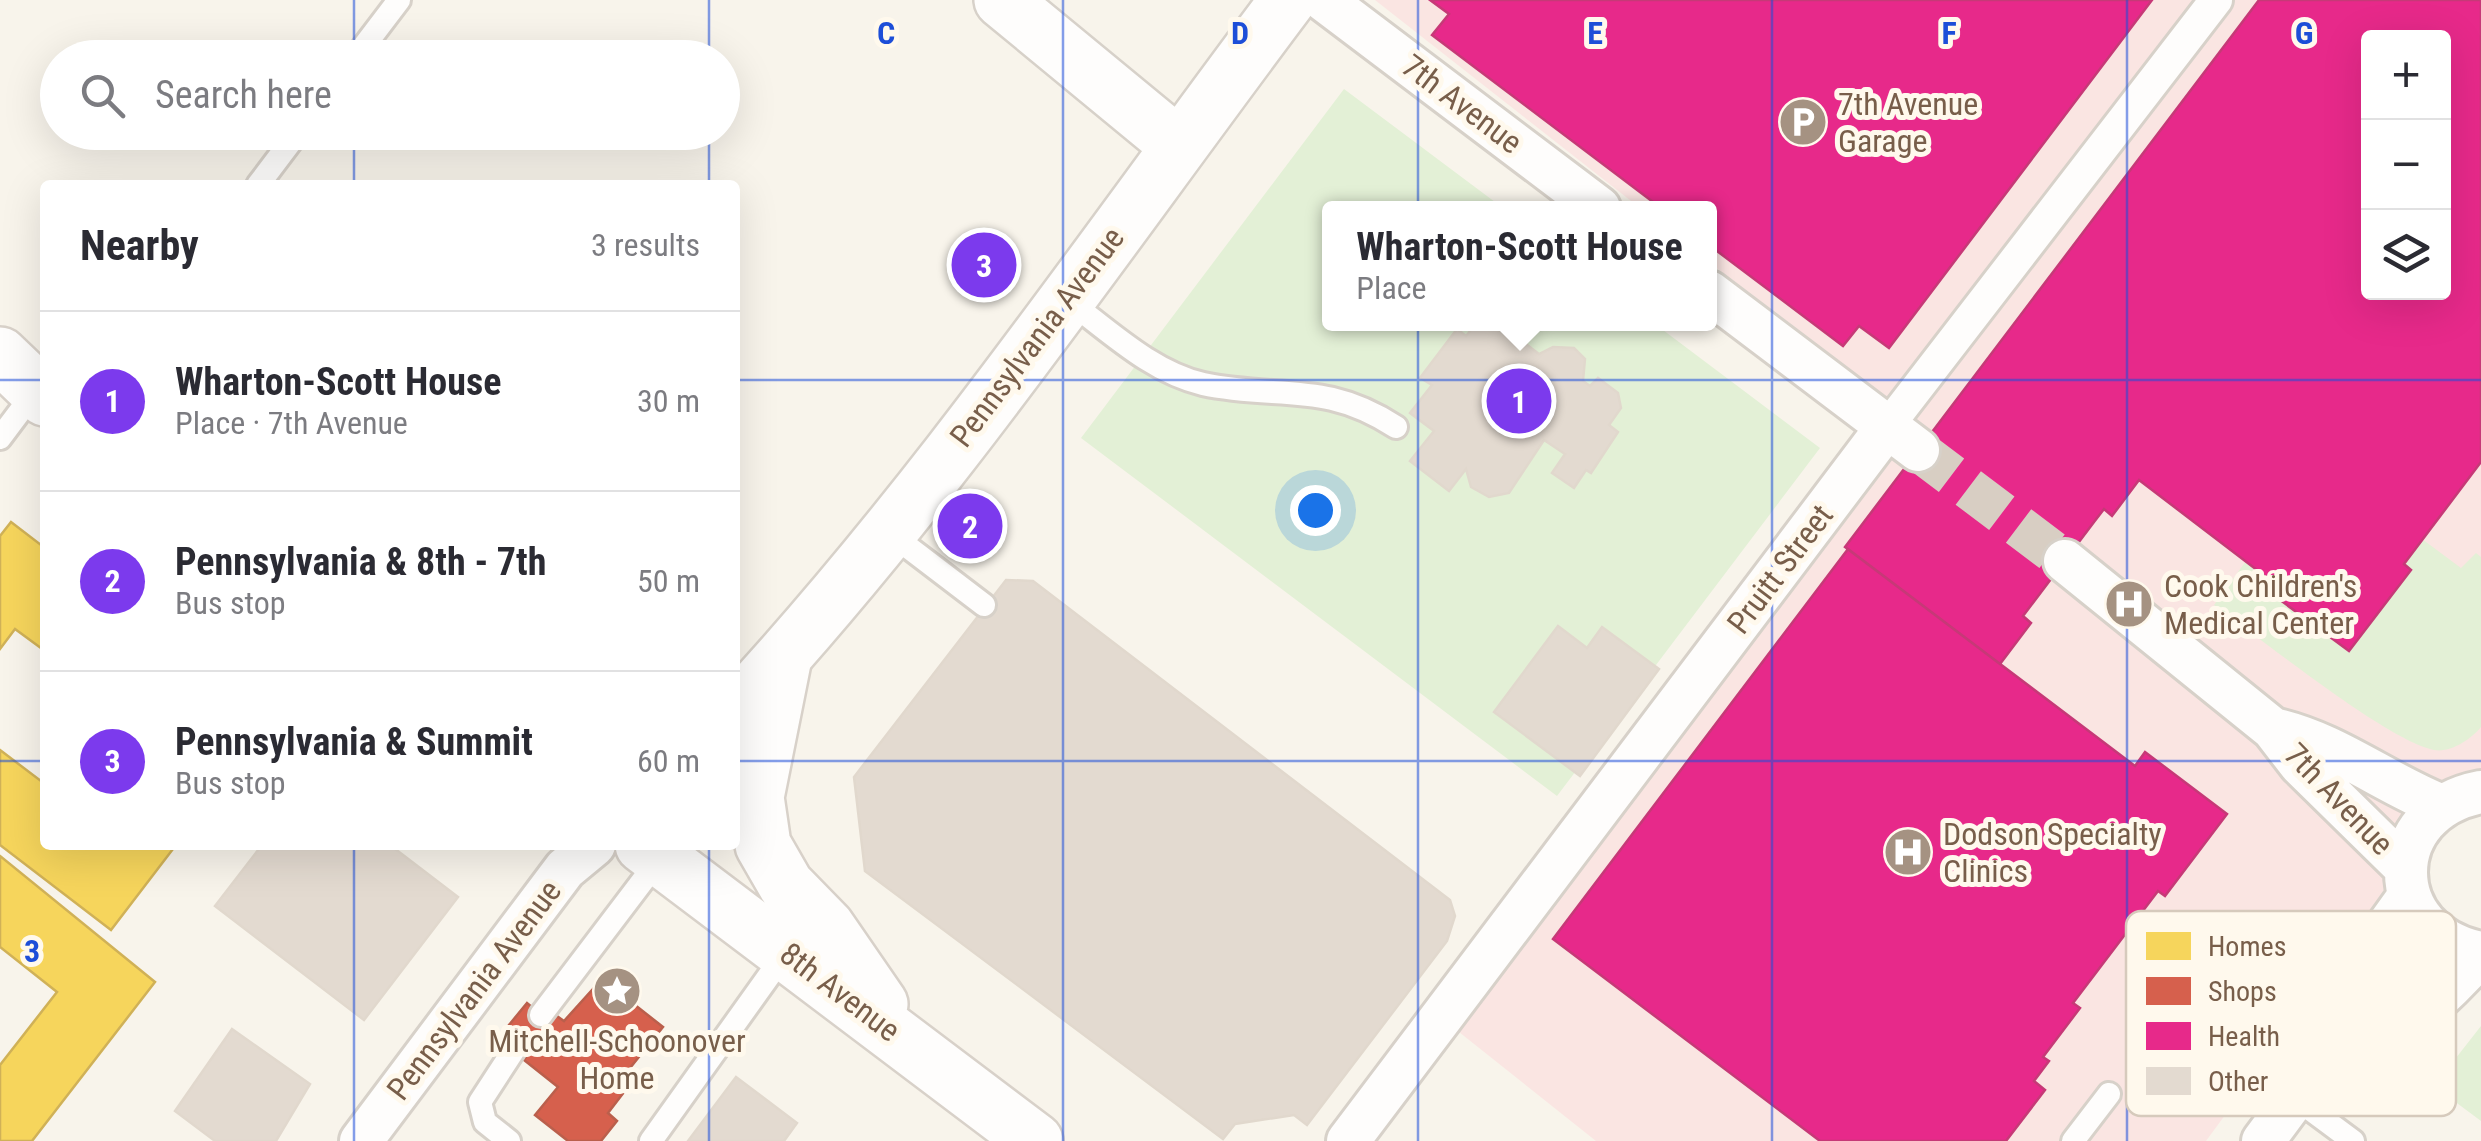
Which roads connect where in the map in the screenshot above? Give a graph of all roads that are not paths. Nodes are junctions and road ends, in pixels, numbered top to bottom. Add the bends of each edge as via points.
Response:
1 (399, 0) edge
2 (1002, 0) edge
3 (1288, 0) edge
4 (1324, 0) edge
5 (2216, 0) edge
6 (369, 40) edge
7 (1180, 146) junction
8 (284, 150) edge
9 (262, 180) edge
10 (1590, 201) edge
11 (1717, 298) edge
12 (1066, 299) junction
13 (27, 381) edge
14 (1396, 428) dead end
15 (0, 438) edge
16 (1902, 438) junction
17 (887, 531) junction
18 (2065, 561) tunnel mouth
19 (984, 605) dead end
20 (784, 657) junction
21 (740, 705) edge
22 (2274, 729) junction
23 (2462, 799) edge
24 (588, 850) edge
25 (652, 851) edge
26 (2407, 882) junction
27 (2389, 911) edge
28 (2417, 911) edge
29 (2456, 947) edge
30 (786, 952) junction
31 (2481, 953) edge
32 (2456, 983) edge
33 (541, 1014) dead end
34 (519, 1042) dead end
35 (908, 1044) junction
36 (2110, 1094) dead end
37 (2282, 1116) edge
38 (2320, 1116) edge
39 (1018, 1136) edge
40 (361, 1141) edge
41 (509, 1141) edge
42 (651, 1141) edge
43 (1348, 1141) edge
44 (2073, 1141) edge
45 (2263, 1141) edge
46 (2354, 1141) edge

1 - 6 lane
2 - 7 street
3 - 7 street, Pennsylvania Avenue
4 - 10 street, 7th Avenue
5 - 16 street, Pruitt Street
7 - 12 street, Pennsylvania Avenue
8 - 9 lane
11 - 16 street
12 - 14 lane via 1168,372 1204,384 1330,396
12 - 17 street, Pennsylvania Avenue
13 - 15 lane
16 - 43 street, Pruitt Street
17 - 19 lane
17 - 20 street, Pennsylvania Avenue
18 - 22 street, 7th Avenue
20 - 21 street, Pennsylvania Avenue
20 - 35 street via 756,797 763,845
22 - 23 street, 7th Avenue via 2317,739 2403,790
22 - 26 street, 7th Avenue
23 - 26 street, 7th Avenue via 2411,843
24 - 40 street, Pennsylvania Avenue via 565,870
25 - 30 street, 8th Avenue
25 - 33 lane
26 - 27 street
26 - 28 street, 7th Avenue
29 - 31 street, 7th Avenue
30 - 35 street, 8th Avenue
30 - 42 lane
31 - 32 street
34 - 41 lane via 480,1102 485,1122
35 - 39 street, 8th Avenue
36 - 44 lane
37 - 45 street
38 - 46 lane

